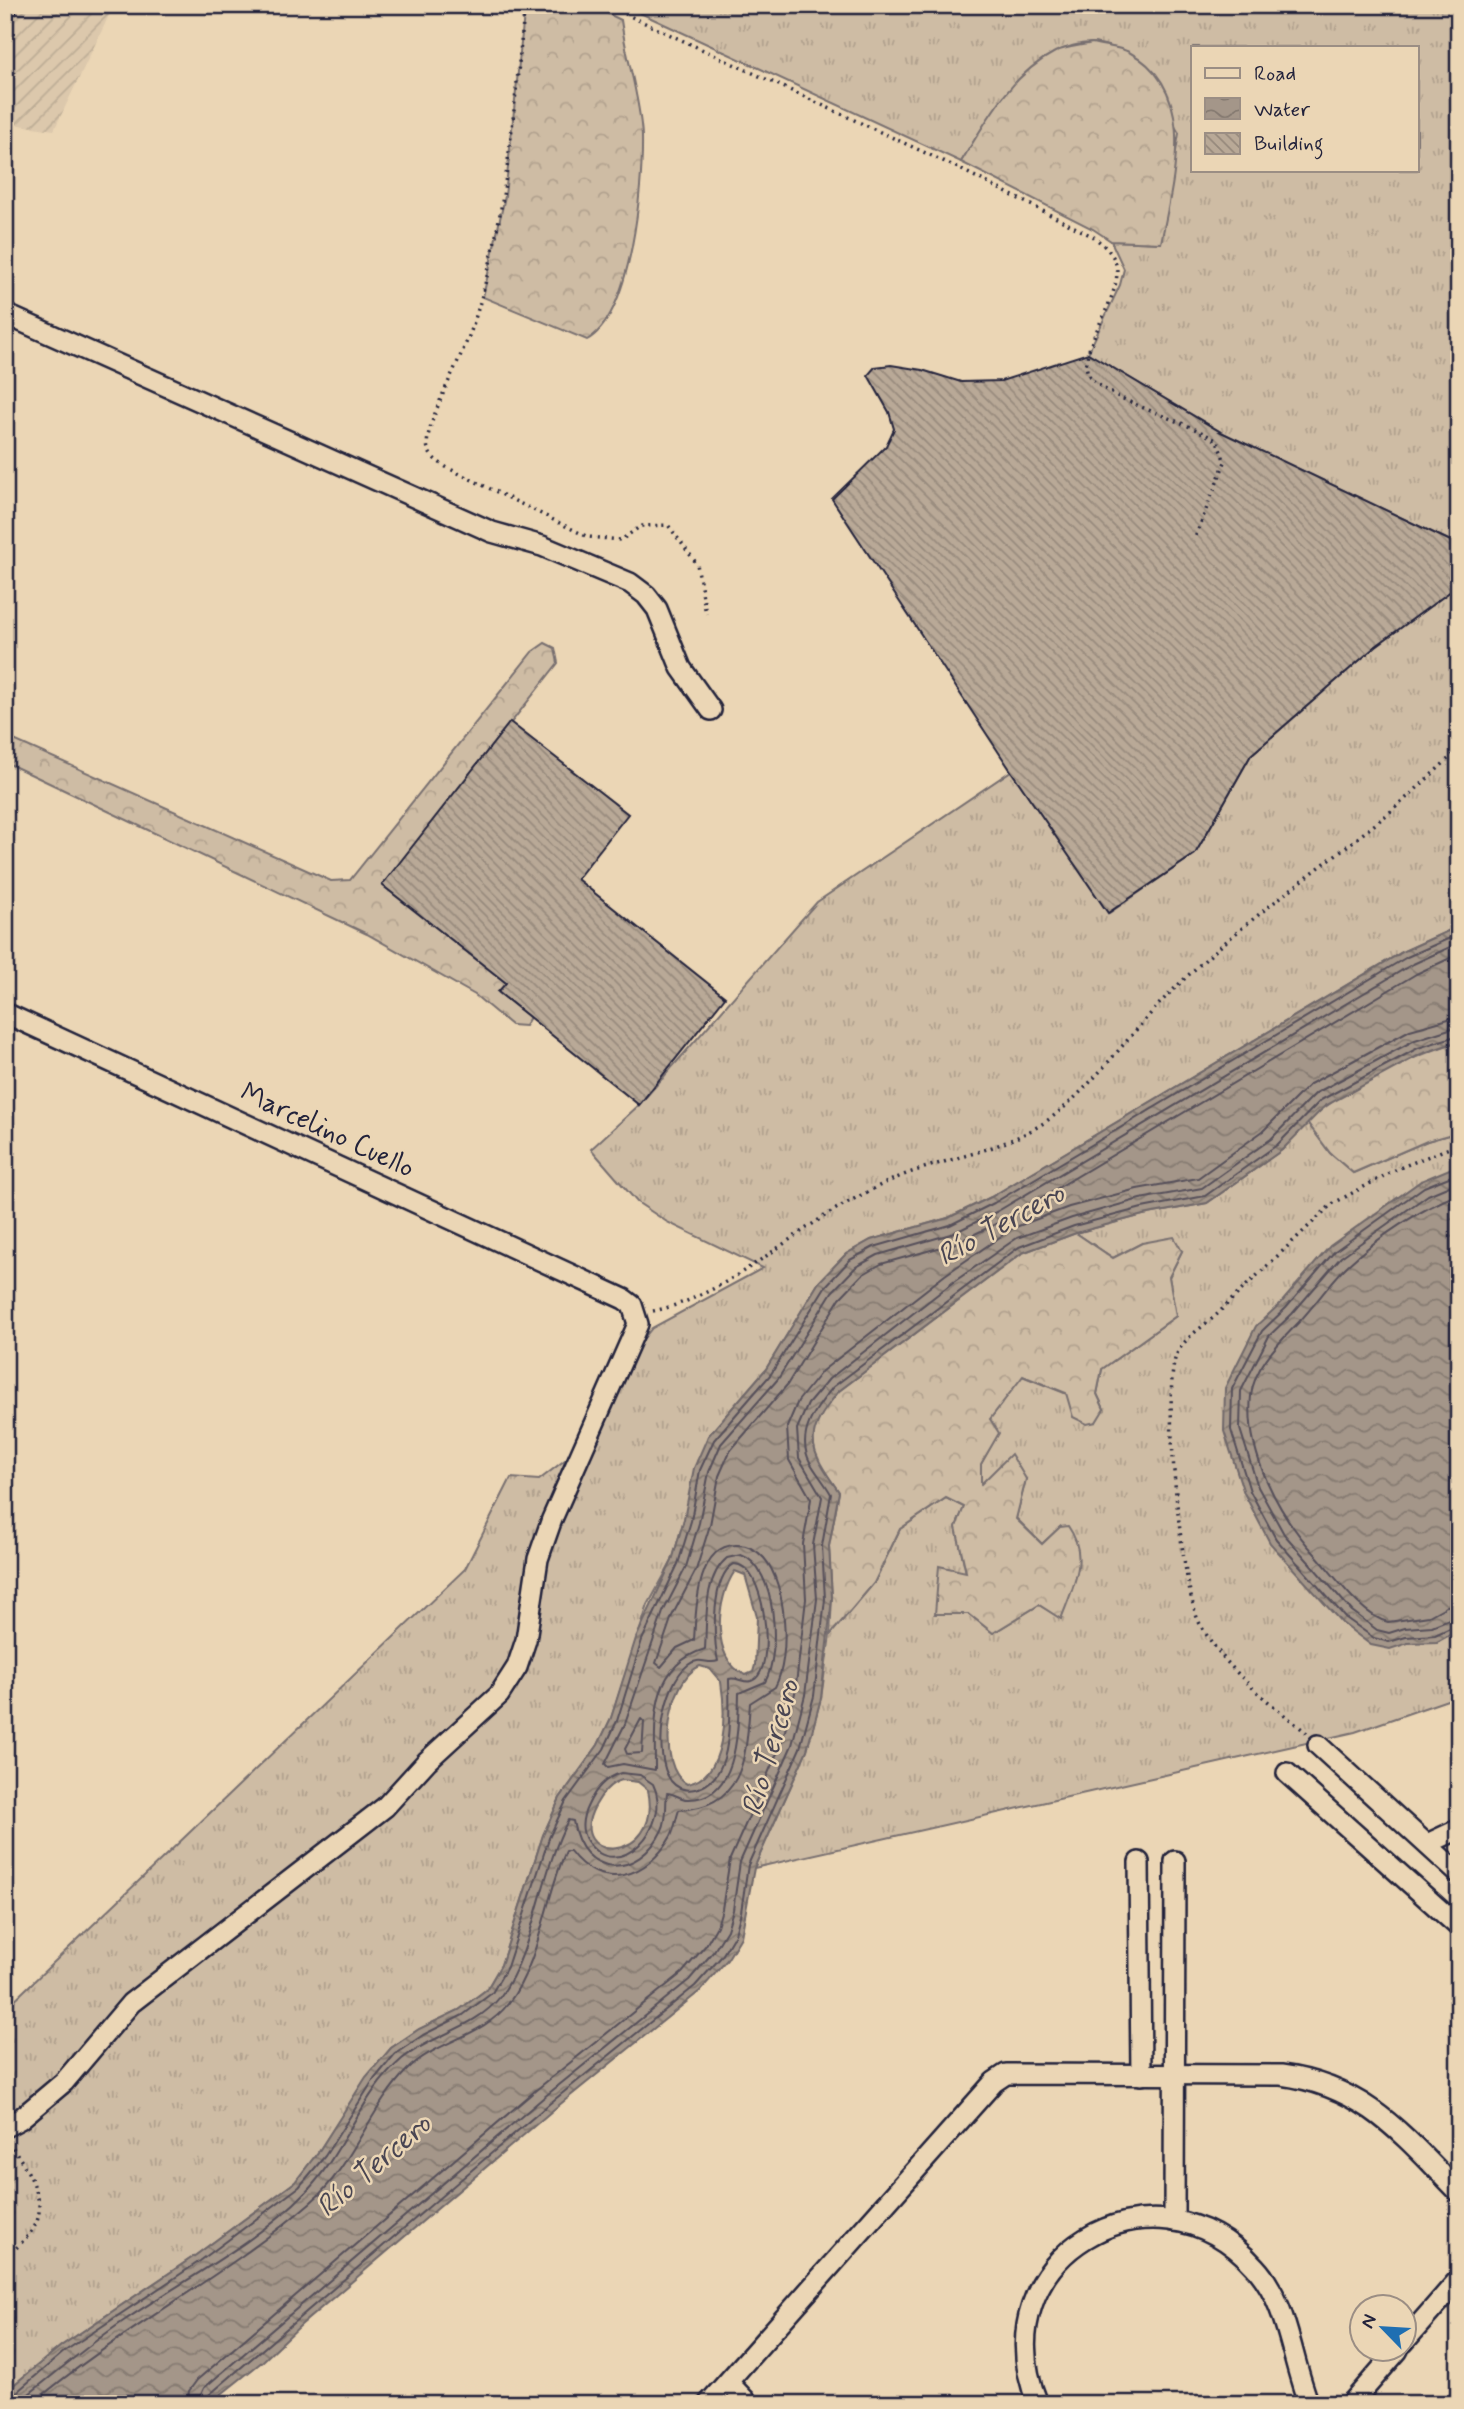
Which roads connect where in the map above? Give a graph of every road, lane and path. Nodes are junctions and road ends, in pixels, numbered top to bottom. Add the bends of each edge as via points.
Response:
1 (525, 5) edge
2 (606, 5) edge
3 (5, 314) edge
4 (1194, 540) dead end
5 (706, 614) dead end
6 (711, 710) dead end
7 (1459, 749) edge
8 (5, 1013) edge
9 (1459, 1144) edge
10 (631, 1307) junction
11 (1318, 1745) joint
12 (1287, 1773) dead end
13 (1459, 1829) edge
14 (1427, 1844) junction
15 (1175, 1861) dead end
16 (1139, 1863) dead end
17 (1459, 1874) edge
18 (1459, 1927) edge
19 (1141, 2075) junction
20 (1175, 2075) junction
21 (5, 2127) edge
22 (5, 2137) edge
23 (1459, 2192) edge
24 (1174, 2221) junction
25 (5, 2255) edge
26 (1459, 2279) edge
27 (1418, 2327) edge
28 (1386, 2364) edge
29 (727, 2382) junction
30 (708, 2404) edge
31 (749, 2404) edge
32 (1038, 2404) edge
33 (1309, 2404) edge
34 (1351, 2404) edge

1 - 5 path via 495,253 472,330 429,429 427,447 446,467 588,537 621,540 642,526 668,525 696,564
2 - 4 path via 958,167 1094,237 1114,259 1118,273 1088,353 1088,375 1109,391 1217,440 1224,462
3 - 6 street via 492,532 542,546 629,583 657,609 681,668
7 - 10 path via 1385,816 1316,867 1176,987 1044,1123 1013,1140 877,1188 677,1306
8 - 10 street, Marcelino Cuello
9 - 11 path via 1397,1169 1332,1204 1188,1339 1173,1368 1177,1487 1191,1601 1213,1646 1237,1674
10 - 21 street via 638,1324 552,1520 538,1559 526,1640 517,1667 499,1695 385,1807 131,2003 64,2082
11 - 14 street
12 - 18 street
13 - 14 street
14 - 17 street
15 - 20 street
16 - 19 street
19 - 20 street
19 - 29 street via 1022,2072 994,2082
20 - 23 street via 1281,2075 1346,2092 1384,2117
20 - 24 street
22 - 25 path via 31,2174 38,2199 35,2226
24 - 32 street via 1140,2220 1112,2226 1065,2254 1046,2274 1031,2302 1025,2329 1024,2357
24 - 33 street via 1218,2237 1267,2281
26 - 27 street
28 - 34 street
29 - 30 street
29 - 31 street

